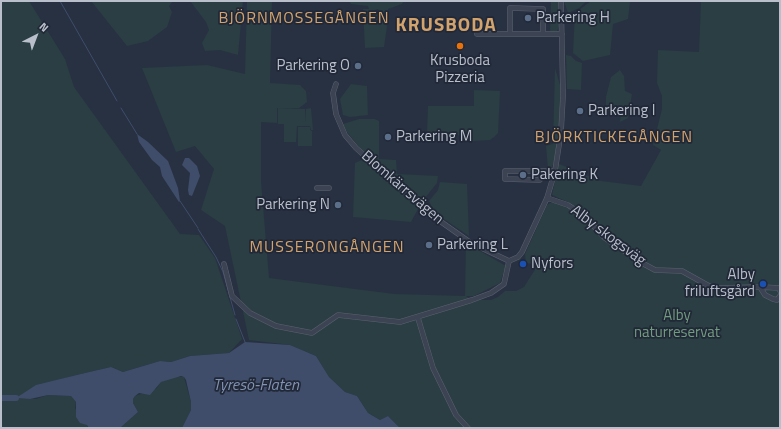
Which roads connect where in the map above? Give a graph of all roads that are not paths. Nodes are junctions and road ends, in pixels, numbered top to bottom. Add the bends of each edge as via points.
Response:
1 (561, 1) edge
2 (478, 24) dead end
3 (510, 34) junction
4 (543, 34) junction
5 (562, 34) junction
6 (336, 84) dead end
7 (541, 171) junction
8 (555, 171) junction
9 (317, 188) dead end
10 (329, 188) dead end
11 (547, 198) junction
12 (509, 261) junction
13 (224, 264) dead end
14 (760, 287) junction
15 (780, 291) edge
16 (780, 296) edge
17 (418, 318) junction
18 (468, 428) edge

1 - 5 street
2 - 3 street via 477,34
3 - 4 street
3 - 4 street via 510,8 543,9
4 - 5 street
5 - 8 street via 562,132
6 - 12 street, Blomkärrsvägen via 333,93 336,114 346,135 356,148 430,214 471,243
7 - 7 street via 540,180 505,179 505,170
7 - 8 street
8 - 11 street
9 - 10 street
11 - 12 street via 522,252
11 - 14 street, Alby skogsväg via 568,205 583,215 605,238 655,270 682,271 709,286 718,288
12 - 17 street via 504,284 491,293
13 - 17 street via 232,296 250,313 276,326 312,333 338,315 400,322
14 - 15 street, Alby skogsväg via 779,288
14 - 16 street via 765,295 773,299 777,300
17 - 18 street via 433,368 456,416

